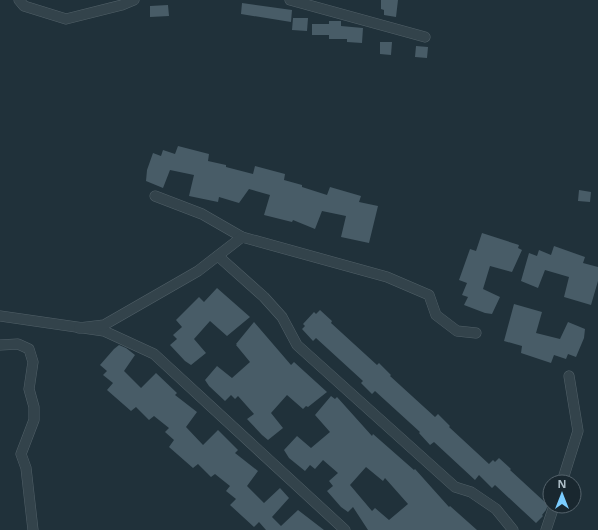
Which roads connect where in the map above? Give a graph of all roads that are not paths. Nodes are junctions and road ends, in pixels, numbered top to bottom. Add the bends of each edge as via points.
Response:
1 (19, 0) edge
2 (134, 0) edge
3 (290, 0) edge
4 (425, 37) dead end
5 (155, 196) dead end
6 (242, 237) junction
7 (218, 256) junction
8 (0, 316) edge
9 (80, 328) junction
10 (476, 334) dead end
11 (0, 345) edge
12 (569, 376) dead end
13 (565, 474) edge
14 (551, 514) edge
15 (33, 530) edge
16 (345, 530) edge
17 (513, 530) edge
18 (546, 530) edge

1 - 2 street via 24,6 66,19
3 - 4 street
5 - 6 street via 202,214
6 - 7 street
6 - 10 street via 387,278 430,295 436,314 457,331
7 - 9 street via 198,271 104,325
7 - 17 street via 264,297 282,318 297,345 455,487 470,492 496,509
8 - 9 street
9 - 16 street via 104,331 154,354
11 - 15 street via 18,344 29,350 33,362 29,389 34,407 34,420 22,454
12 - 13 street via 578,431
14 - 18 street

